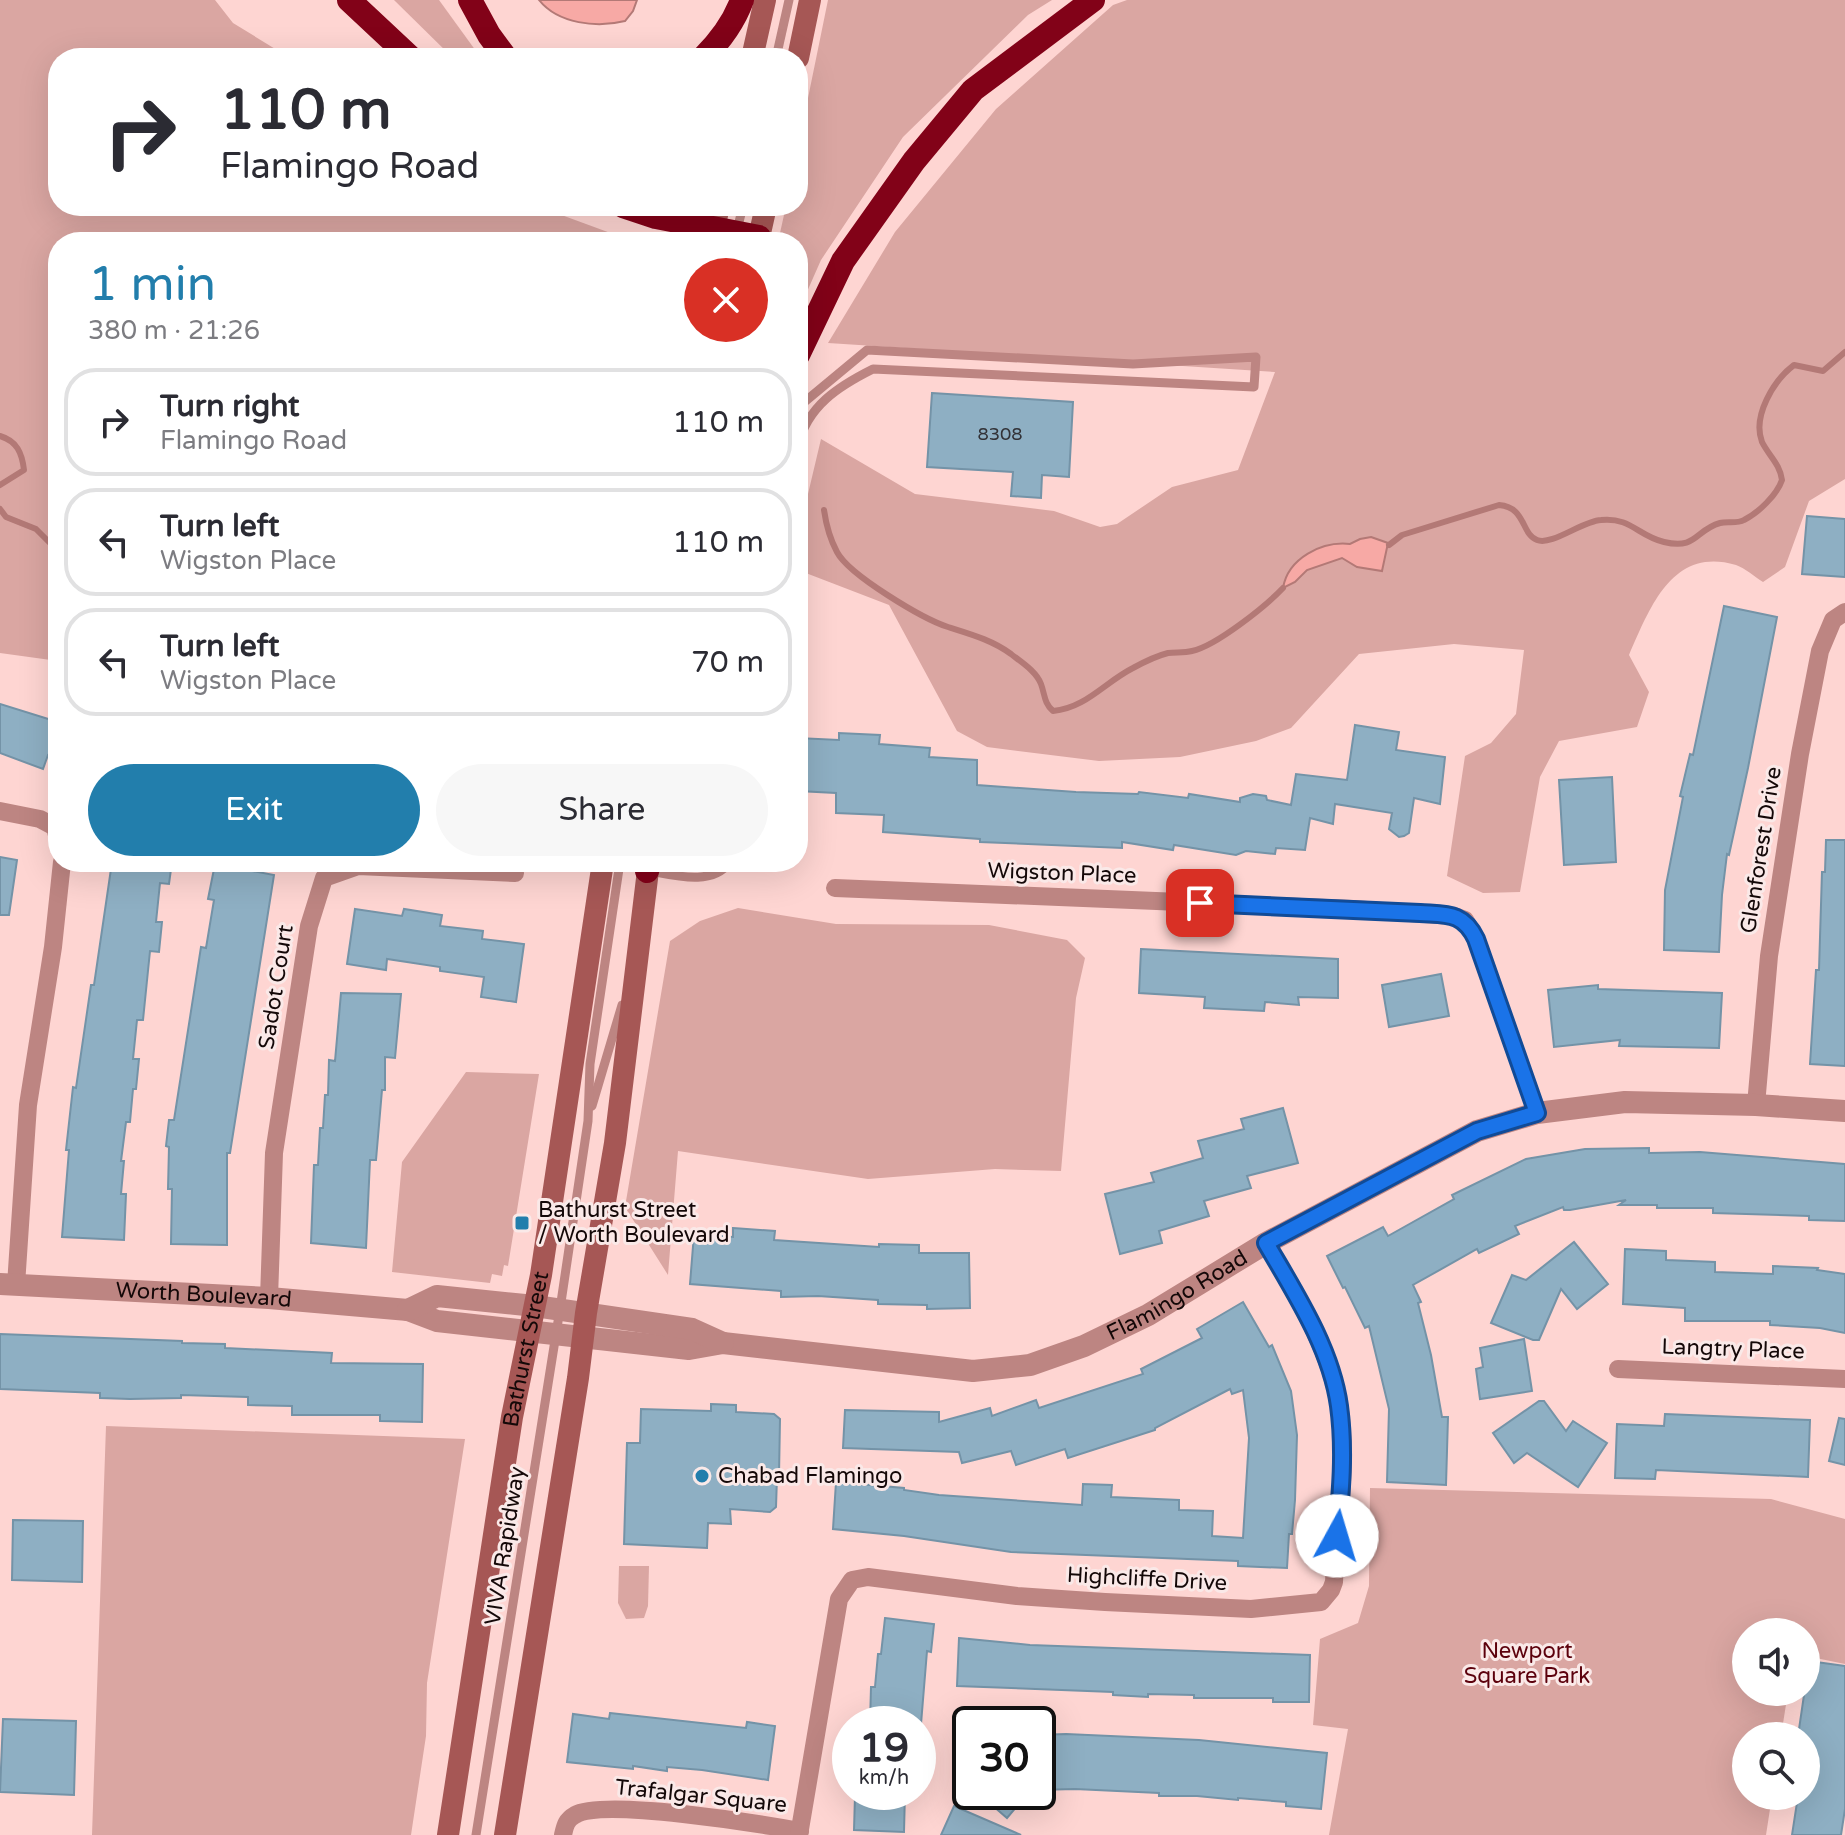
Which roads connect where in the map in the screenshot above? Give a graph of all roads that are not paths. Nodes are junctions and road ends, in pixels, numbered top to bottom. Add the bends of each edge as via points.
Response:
1 (349, 0) edge
2 (470, 0) edge
3 (742, 0) edge
4 (765, 0) edge
5 (789, 0) edge
6 (810, 0) edge
7 (1093, 0) edge
8 (400, 48) edge
9 (499, 48) edge
10 (711, 48) edge
11 (754, 48) edge
12 (778, 48) edge
13 (800, 48) edge
14 (653, 216) edge
15 (754, 216) edge
16 (728, 232) edge
17 (734, 232) edge
18 (808, 334) edge
19 (808, 399) edge
20 (808, 426) edge
21 (1845, 612) edge
22 (0, 811) edge
23 (48, 823) edge
24 (61, 872) edge
25 (341, 872) edge
26 (493, 872) edge
27 (601, 872) edge
28 (619, 872) edge
29 (647, 872) edge
30 (669, 872) edge
31 (720, 872) edge
32 (515, 873) dead end
33 (835, 888) dead end
34 (637, 958) junction
35 (1756, 1105) junction
36 (1845, 1111) edge
37 (1537, 1113) junction
38 (588, 1121) junction
39 (1266, 1243) junction
40 (8, 1284) edge
41 (269, 1298) junction
42 (535, 1306) junction
43 (560, 1309) junction
44 (408, 1310) junction
45 (586, 1313) junction
46 (529, 1331) junction
47 (556, 1335) junction
48 (582, 1338) junction
49 (723, 1343) junction
50 (1618, 1369) dead end
51 (1845, 1379) edge
52 (800, 1833) edge
53 (448, 1835) edge
54 (476, 1835) edge
55 (505, 1835) edge
56 (563, 1835) edge

1 - 8 highway
2 - 9 highway
3 - 10 highway
4 - 11 main road
5 - 12 lane
6 - 13 main road
7 - 18 highway via 973,90 843,261
14 - 16 highway
15 - 17 main road
19 - 20 lane via 867,350 1133,364 1256,357 1254,387 873,369 843,384 819,405
21 - 35 street, Glenforest Drive via 1833,620 1820,651 1800,754 1769,956
22 - 23 street
24 - 40 street
25 - 41 street, Sadot Court via 324,878 309,926 274,1153
26 - 32 street, Sadot Court
27 - 42 main road, Bathurst Street
28 - 38 lane, VIVA Rapidway via 590,1064
29 - 34 main road
30 - 31 lane via 684,877
33 - 37 street, Wigston Place via 1454,916 1465,920 1476,939
34 - 38 lane, VIVA Rapidway
34 - 45 main road via 615,1143
35 - 36 street, Flamingo Road
35 - 37 street, Flamingo Road via 1625,1102
37 - 39 street, Flamingo Road via 1477,1131
38 - 43 lane, VIVA Rapidway
39 - 49 street, Flamingo Road via 1148,1315 1030,1365 973,1371
39 - 52 street, Highcliffe Drive via 1313,1326 1339,1404 1343,1475 1331,1590 1321,1602 1251,1609 1017,1596 868,1577 852,1580 839,1599
40 - 41 street, Worth Boulevard
41 - 44 street, Worth Boulevard
42 - 43 street, Worth Boulevard
42 - 44 street, Worth Boulevard via 437,1296
42 - 46 main road, Bathurst Street
43 - 45 street, Flamingo Road
43 - 47 lane, VIVA Rapidway
44 - 46 street, Worth Boulevard via 437,1321
45 - 48 main road
45 - 49 street, Flamingo Road via 692,1329
46 - 47 street, Worth Boulevard
46 - 53 main road, Bathurst Street
47 - 48 street, Flamingo Road
47 - 54 lane, VIVA Rapidway
48 - 49 street, Flamingo Road via 689,1349
48 - 55 main road
50 - 51 street, Langtry Place
52 - 56 street, Trafalgar Square via 654,1811 592,1809 575,1814

